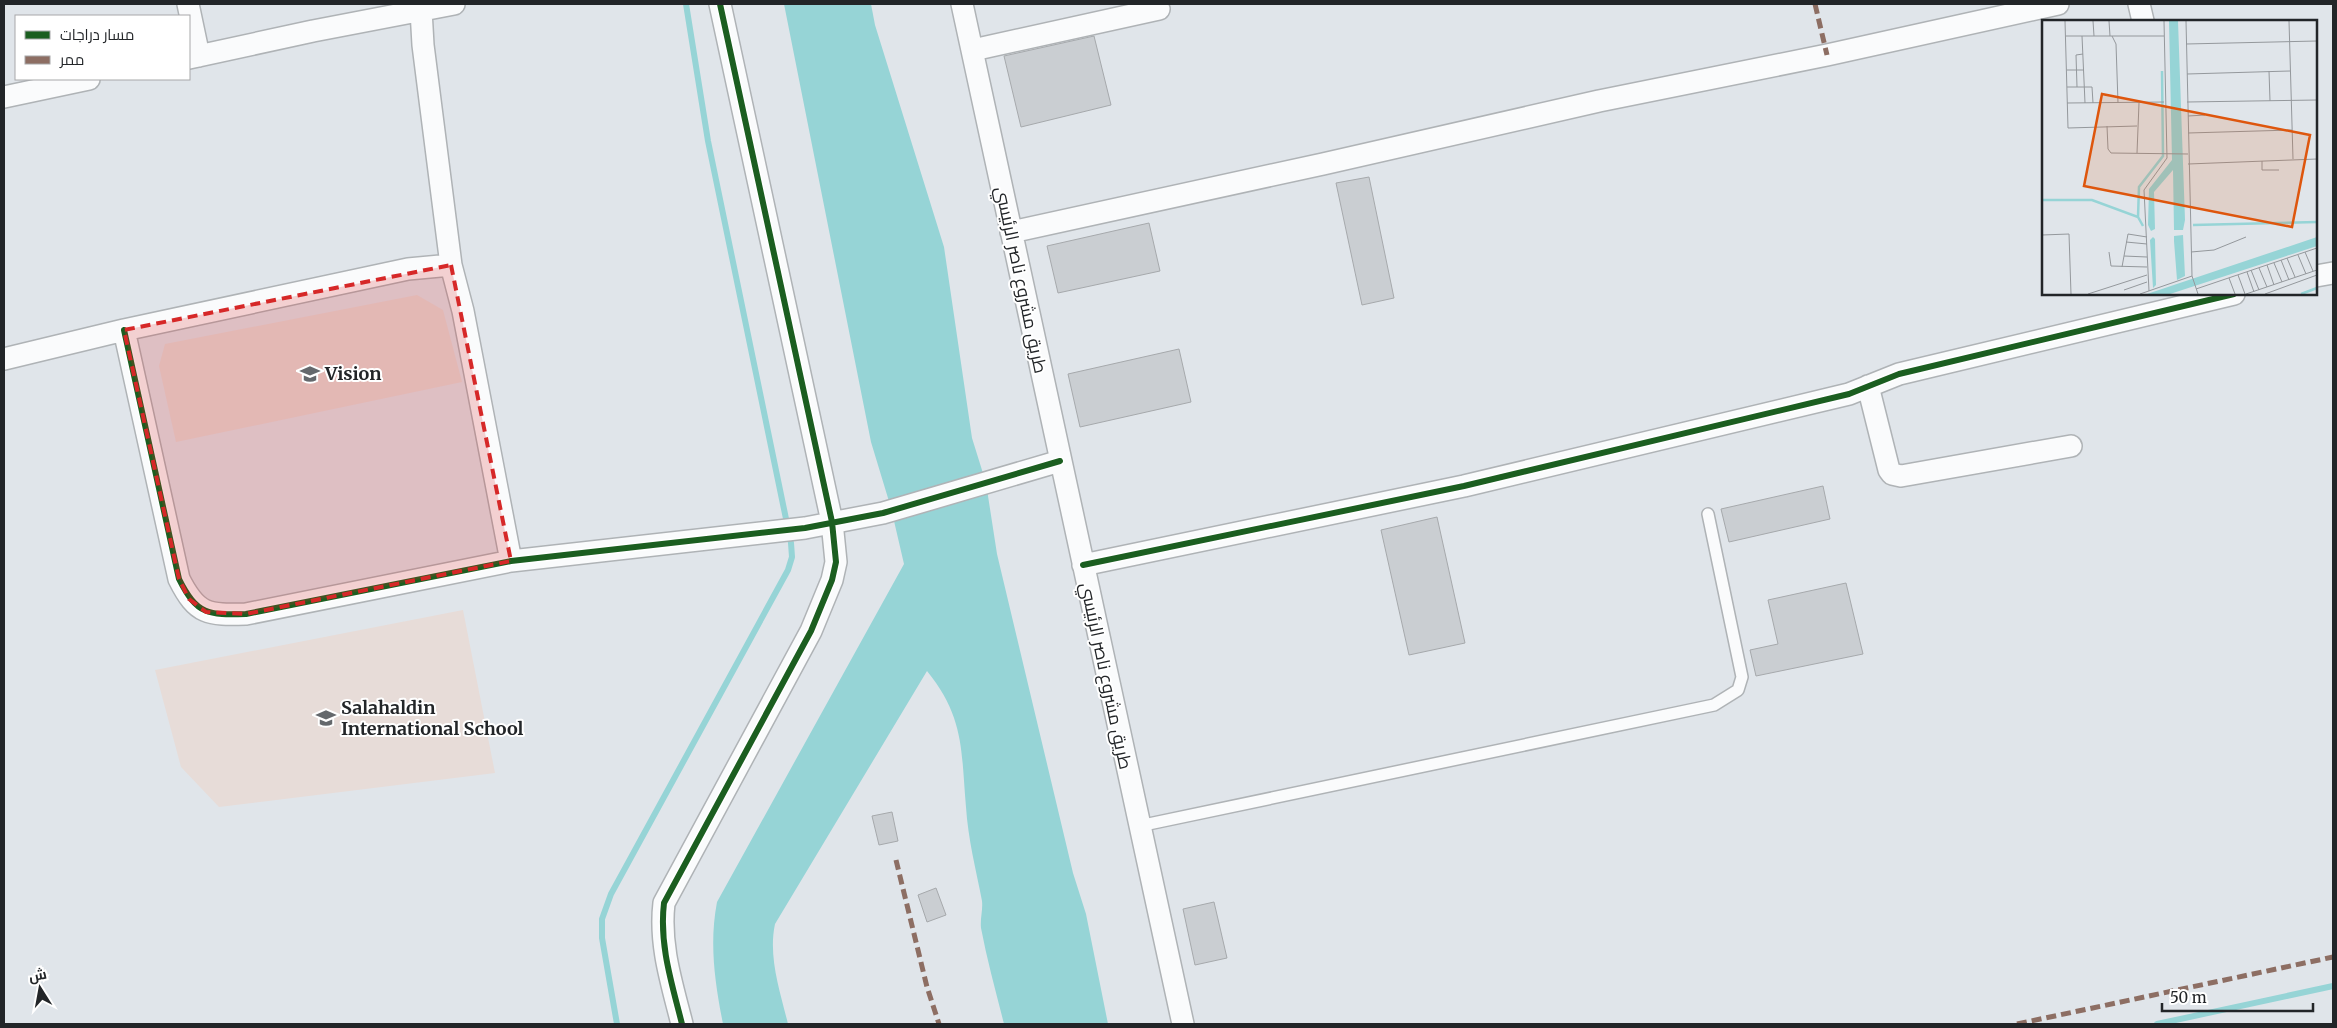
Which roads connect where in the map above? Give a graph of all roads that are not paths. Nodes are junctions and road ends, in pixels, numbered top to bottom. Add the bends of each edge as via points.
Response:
1 (454, 4) edge
2 (720, 4) edge
3 (962, 4) edge
4 (2058, 4) edge
5 (2139, 4) edge
6 (1159, 9) dead end
7 (421, 10) junction
8 (2143, 20) edge
9 (190, 22) edge
10 (973, 50) junction
11 (194, 57) edge
12 (83, 80) edge
13 (4, 97) edge
14 (1011, 232) junction
15 (451, 265) junction
16 (2333, 273) edge
17 (2317, 276) edge
18 (2223, 295) edge
19 (2202, 297) edge
20 (124, 330) junction
21 (4, 359) edge
22 (1868, 386) junction
23 (2070, 446) dead end
24 (1060, 461) junction
25 (1708, 514) dead end
26 (832, 522) junction
27 (511, 561) junction
28 (1082, 565) junction
29 (1139, 826) junction
30 (682, 1024) edge
31 (1183, 1024) edge

1 - 7 street
2 - 26 street
3 - 10 street, طريق مشروع ناصر الرئيسي
4 - 14 street via 1599,101
5 - 8 street
6 - 10 street
7 - 11 street
7 - 15 street
9 - 11 street
10 - 14 street, طريق مشروع ناصر الرئيسي
12 - 13 street
14 - 24 street, طريق مشروع ناصر الرئيسي
15 - 20 street via 408,269
15 - 27 street via 463,311
16 - 17 street
18 - 19 street
19 - 22 street via 1899,374
20 - 21 street
20 - 27 street via 179,579 189,599 206,612 246,614
22 - 23 street via 1889,470 1895,475
22 - 28 street via 1839,396 1464,486
24 - 26 street via 883,513
24 - 28 street, طريق مشروع ناصر الرئيسي
25 - 29 lane via 1742,677 1738,690 1714,705
26 - 27 street via 776,532
26 - 30 street via 836,562 811,632 664,903 663,944
28 - 29 street, طريق مشروع ناصر الرئيسي
29 - 31 street, طريق مشروع ناصر الرئيسي

